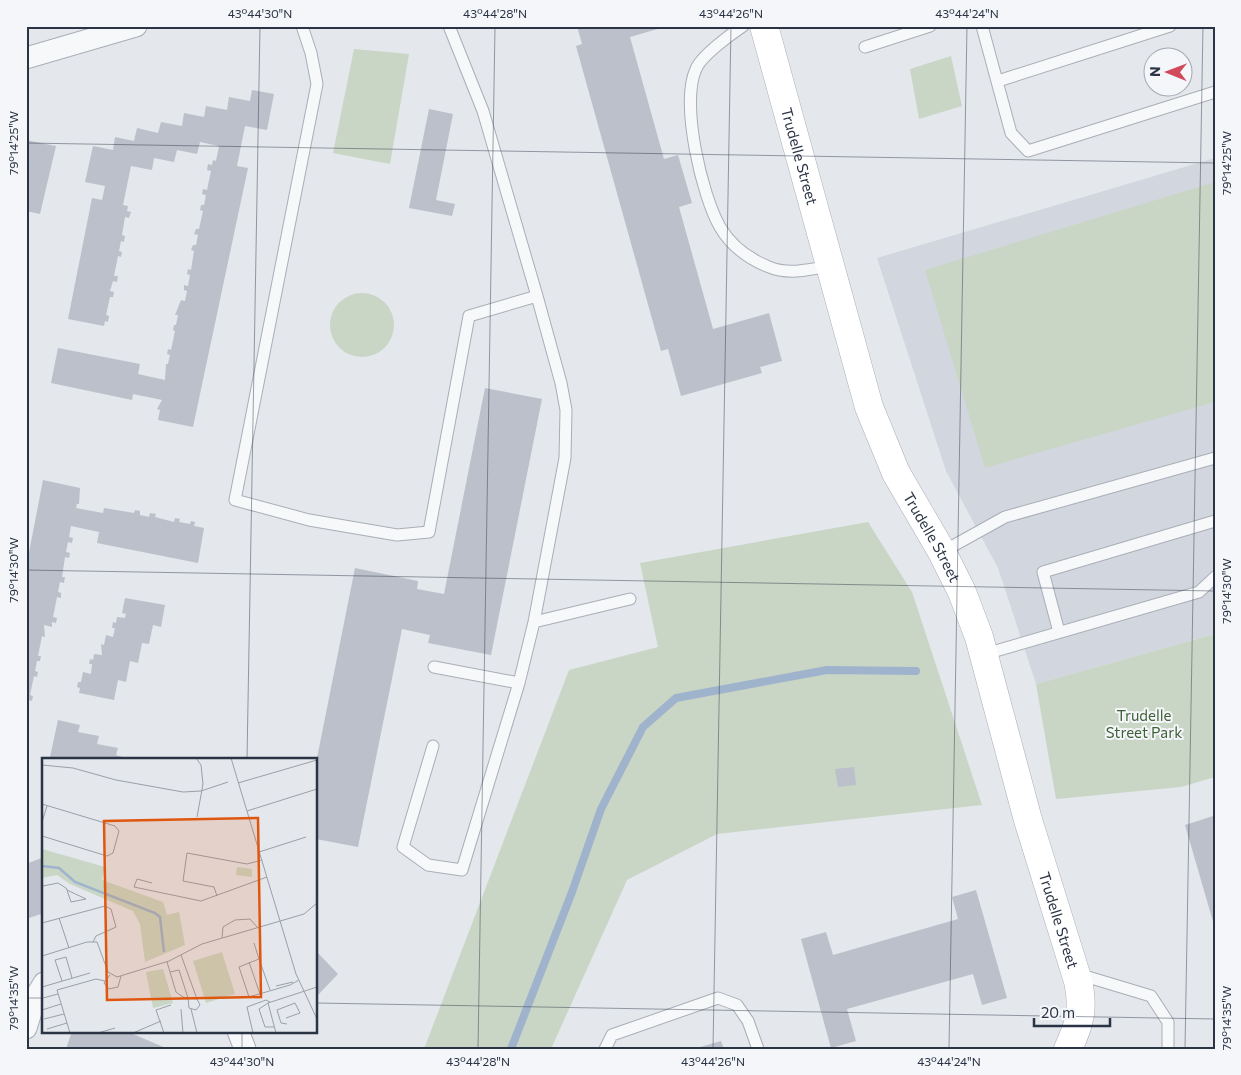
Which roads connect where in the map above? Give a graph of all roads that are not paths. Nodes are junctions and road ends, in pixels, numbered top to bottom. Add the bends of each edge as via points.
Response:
1 (136, 26) edge
2 (302, 26) edge
3 (449, 26) edge
4 (743, 26) edge
5 (764, 26) edge
6 (930, 26) edge
7 (982, 26) edge
8 (1170, 26) edge
9 (865, 47) dead end
10 (26, 58) edge
11 (998, 81) junction
12 (1215, 92) edge
13 (829, 266) junction
14 (538, 296) junction
15 (1215, 458) edge
16 (1215, 521) edge
17 (942, 552) junction
18 (1215, 577) edge
19 (630, 599) dead end
20 (534, 622) junction
21 (1059, 632) junction
22 (985, 654) junction
23 (434, 667) dead end
24 (519, 683) junction
25 (433, 746) dead end
26 (1077, 974) junction
27 (42, 986) edge
28 (26, 1028) edge
29 (238, 1032) edge
30 (244, 1049) edge
31 (605, 1049) edge
32 (758, 1049) edge
33 (1068, 1049) edge
34 (1168, 1049) edge

1 - 10 street
2 - 14 lane via 317,84 235,500 303,519 397,535 428,532 469,316
3 - 14 lane via 483,111
4 - 13 lane via 725,37 696,69 690,120 701,175 720,226 733,244 750,257 771,268 796,272
5 - 13 street, Trudelle Street
6 - 9 lane
7 - 11 lane
8 - 11 lane
11 - 12 lane via 1011,133 1028,151
13 - 17 street, Trudelle Street via 869,407 896,472
14 - 20 lane via 566,410 565,458
15 - 17 lane via 1005,517
16 - 21 lane via 1043,572
17 - 22 street, Trudelle Street via 962,592
18 - 21 lane via 1199,592
19 - 20 lane
20 - 24 lane
21 - 22 lane
22 - 26 street, Trudelle Street via 1028,820
23 - 24 lane
24 - 25 lane via 462,870 428,866 404,847
26 - 33 street, Trudelle Street via 1082,1002 1077,1030
26 - 34 lane via 1151,996 1168,1022
27 - 28 street
29 - 30 street
31 - 32 lane via 612,1035 718,998 736,1005 748,1021

